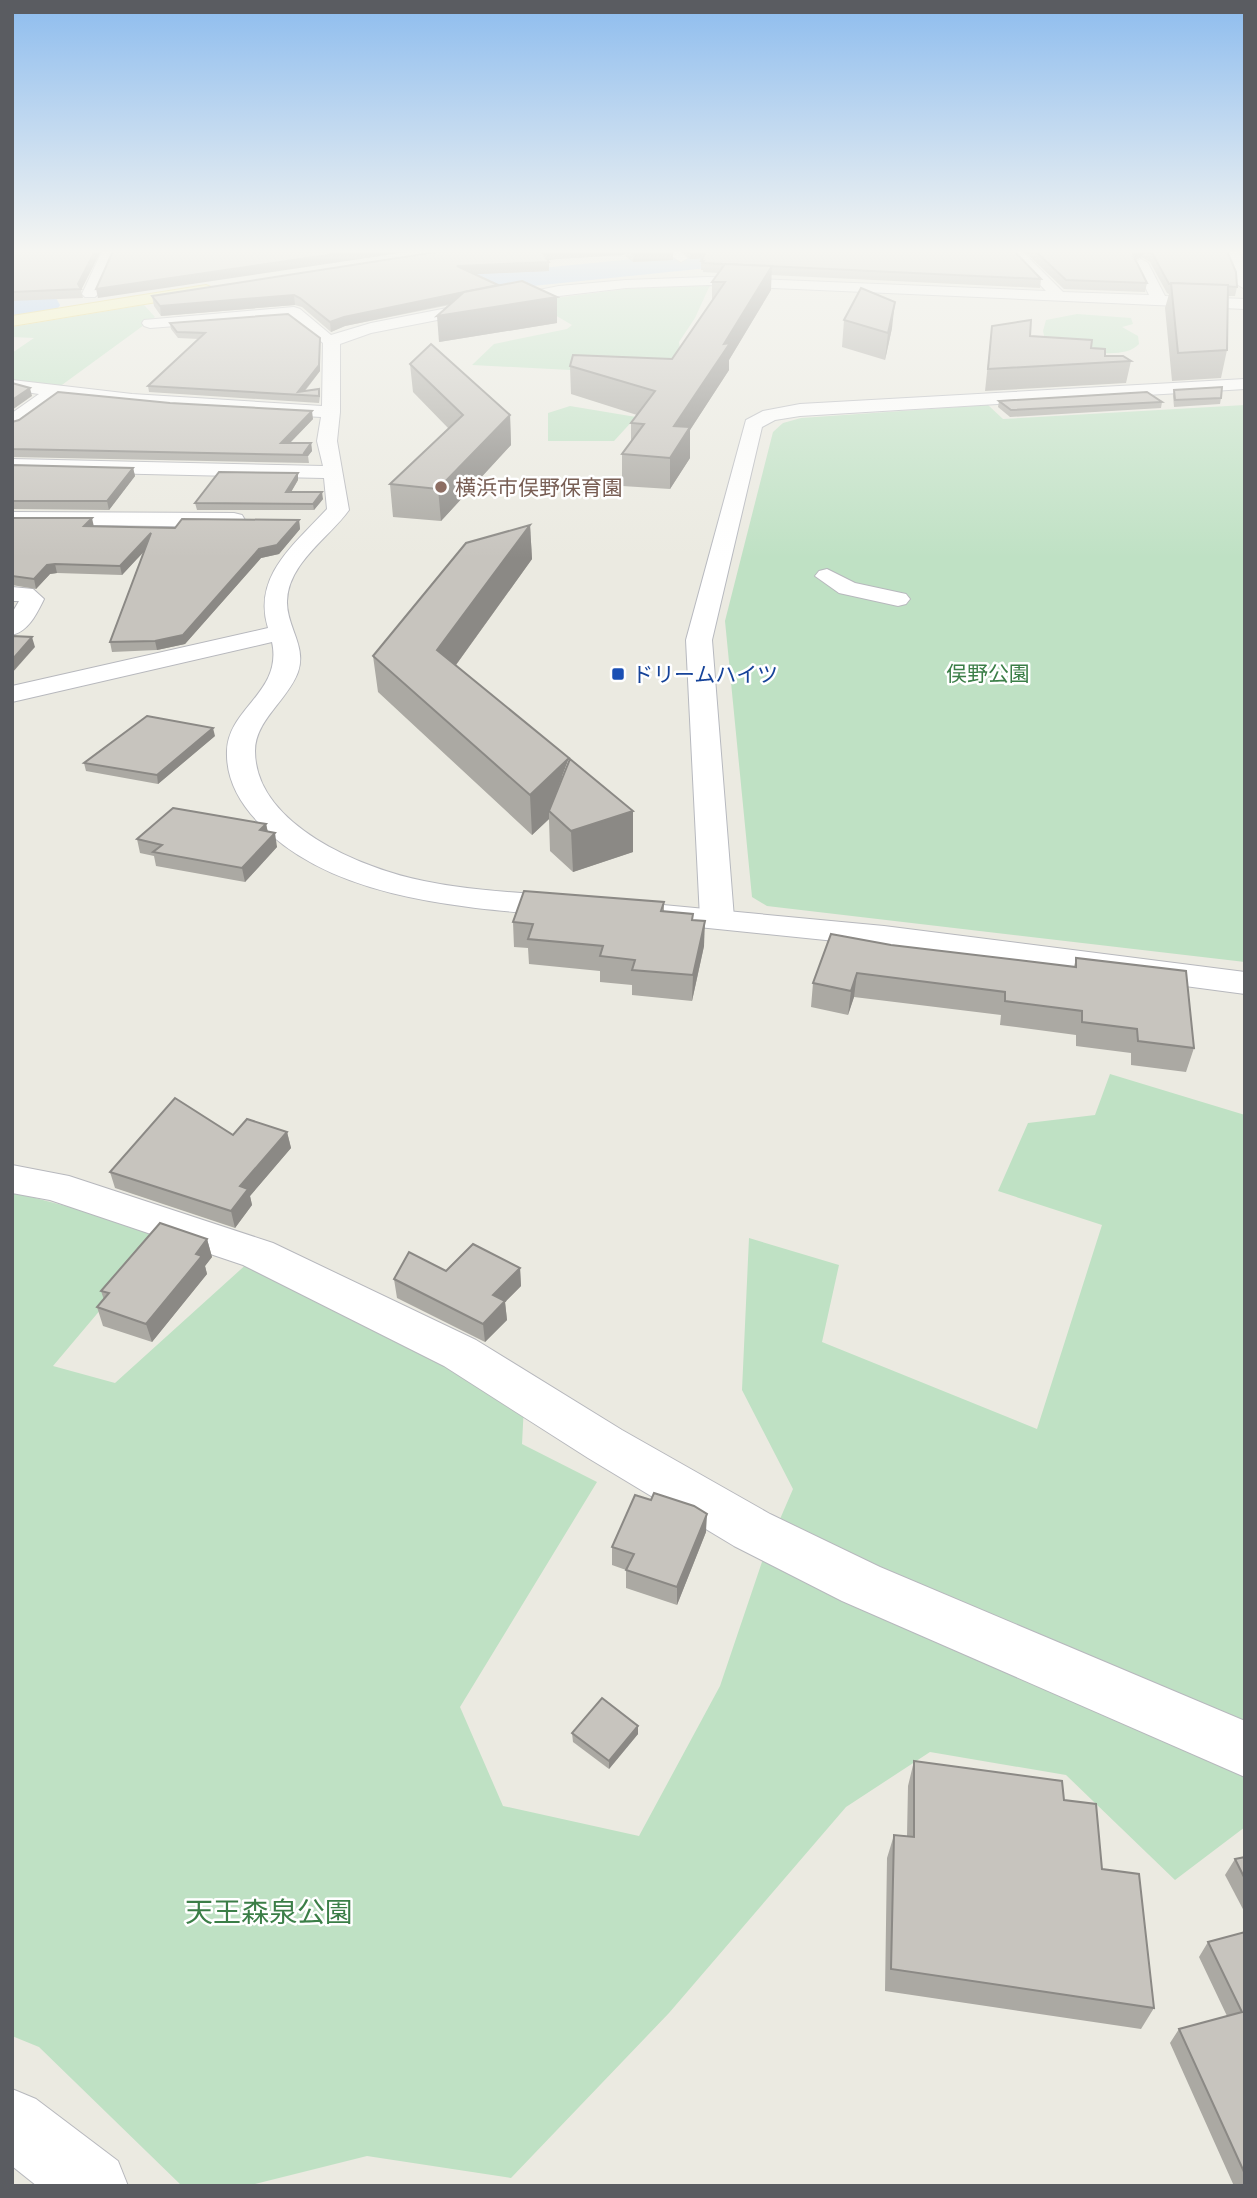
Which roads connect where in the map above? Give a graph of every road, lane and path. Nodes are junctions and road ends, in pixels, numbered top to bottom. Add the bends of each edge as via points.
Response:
1 (330, 354) edge
2 (1245, 383) edge
3 (12, 386) edge
4 (52, 393) junction
5 (331, 412) junction
6 (12, 422) edge
7 (12, 465) edge
8 (334, 472) junction
9 (12, 519) edge
10 (255, 520) edge
11 (296, 520) edge
12 (329, 520) junction
13 (827, 576) dead end
14 (12, 594) edge
15 (898, 599) dead end
16 (12, 628) edge
17 (283, 632) junction
18 (12, 694) edge
19 (717, 918) junction
20 (1245, 983) edge
21 (12, 1179) edge
22 (1245, 1749) edge
23 (12, 2123) edge
24 (93, 2186) edge

1 - 5 street
2 - 19 street via 800,410 753,424 699,640
3 - 4 street
4 - 5 street
4 - 6 street
5 - 8 street via 327,441
7 - 8 street
8 - 12 street via 338,510
9 - 10 street
11 - 12 street
12 - 17 street via 282,573 274,599
13 - 15 street via 847,588
14 - 16 street via 32,599
17 - 18 street
17 - 19 street via 288,652 285,672 240,748 242,772 253,796 289,835 367,874 417,890 508,903
19 - 20 street
21 - 22 street via 54,1186 258,1254 460,1353 764,1536 861,1584
23 - 24 street

